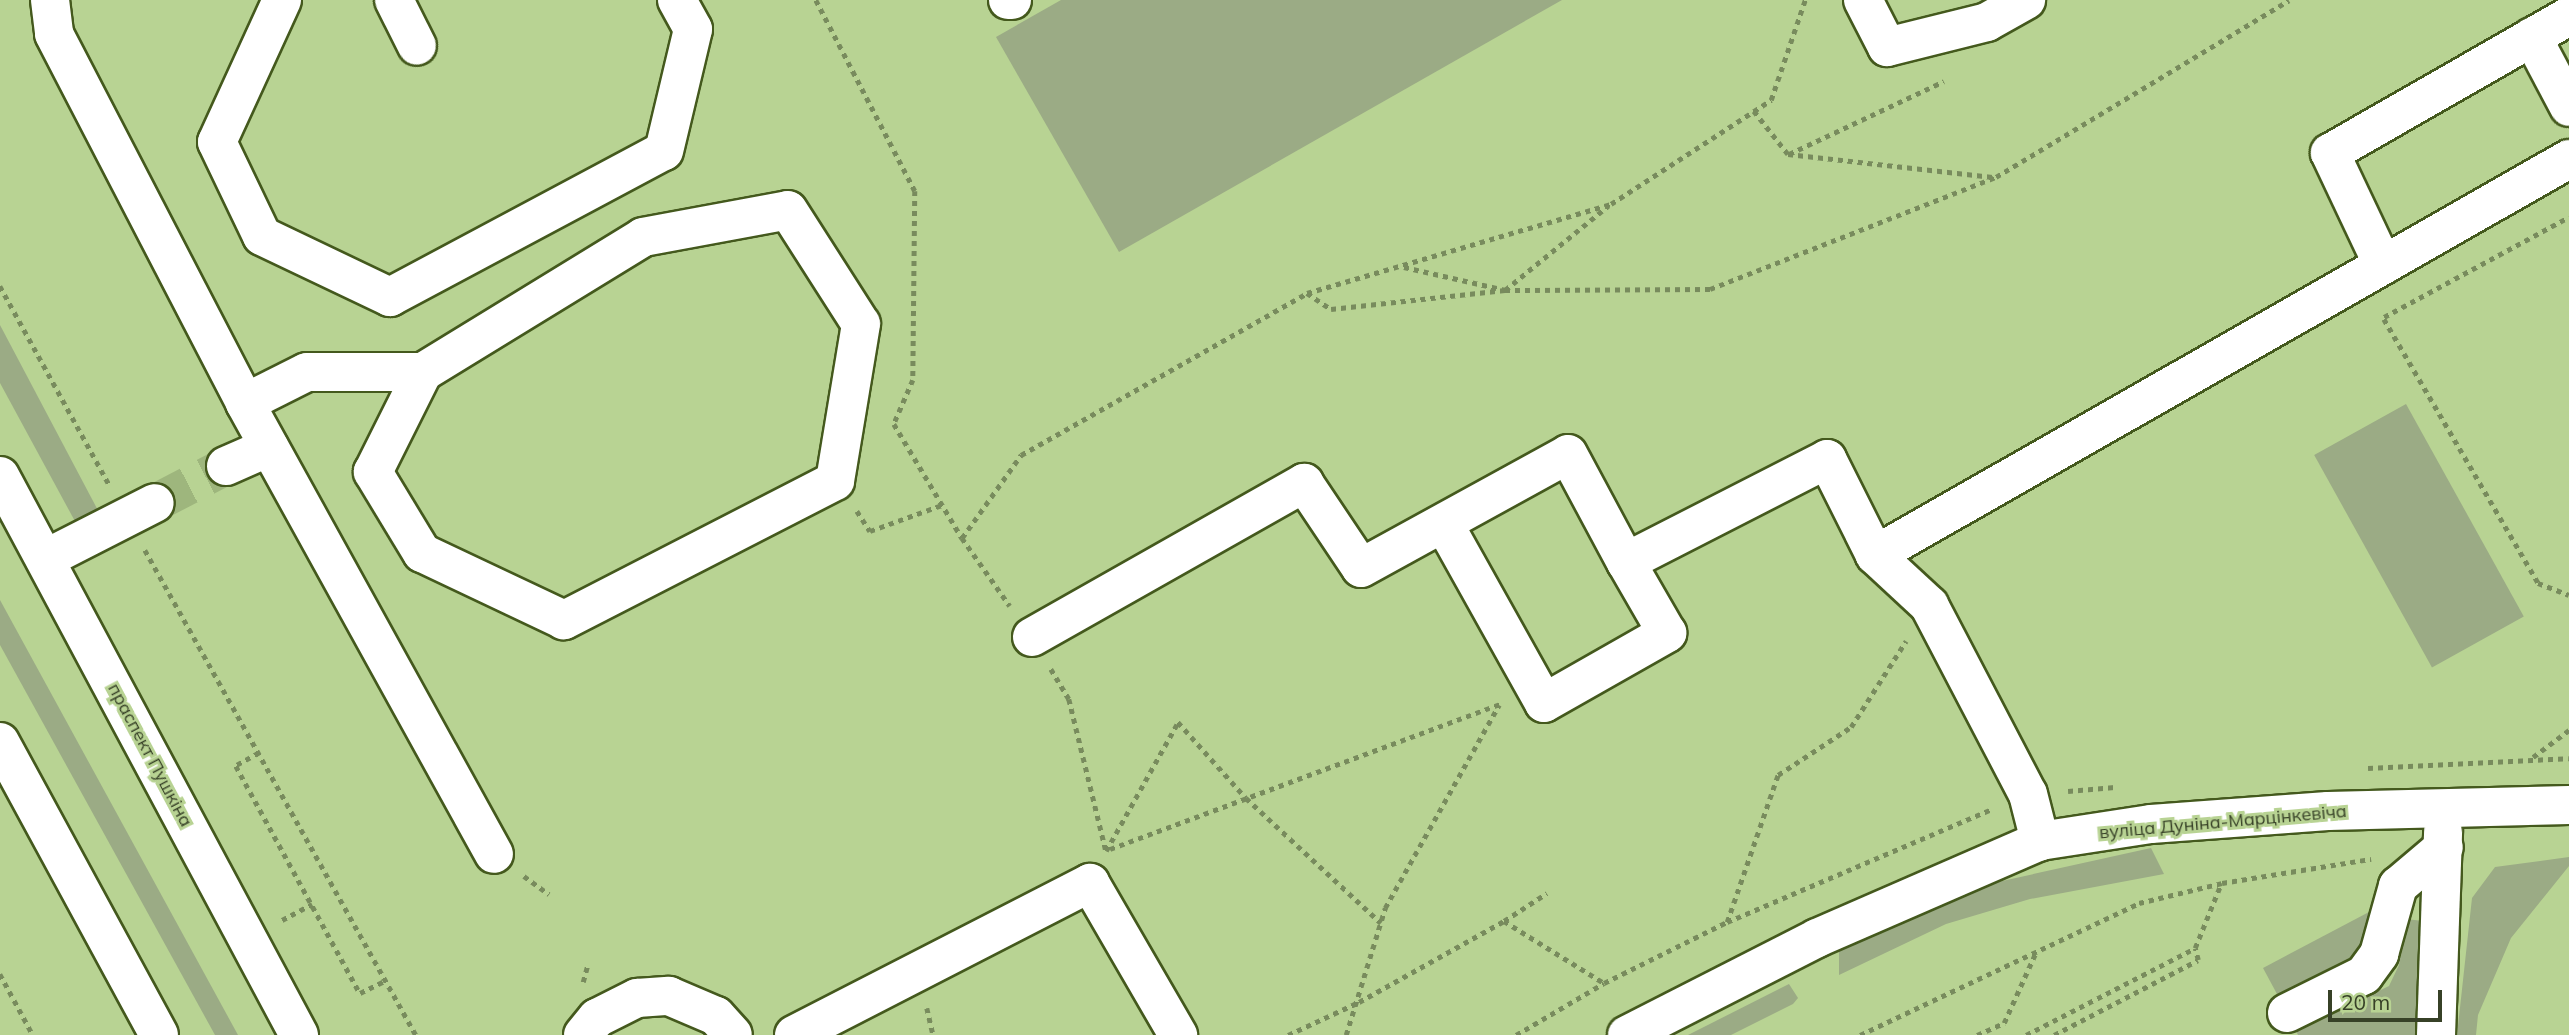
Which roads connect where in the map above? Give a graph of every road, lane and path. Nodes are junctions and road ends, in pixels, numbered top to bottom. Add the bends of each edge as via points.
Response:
1 (50, 0) edge
2 (282, 0) edge
3 (394, 0) edge
4 (677, 0) edge
5 (816, 0) edge
6 (1805, 0) edge
7 (1863, 0) edge
8 (2026, 0) edge
9 (2289, 0) edge
10 (1981, 11) edge
11 (2569, 16) edge
12 (2532, 37) junction
13 (417, 46) dead end
14 (1944, 81) dead end
15 (2569, 107) edge
16 (1754, 111) junction
17 (1788, 154) junction
18 (2569, 159) edge
19 (1996, 177) junction
20 (1611, 204) junction
21 (2569, 217) edge
22 (2384, 265) junction
23 (1403, 267) junction
24 (0, 286) edge
25 (1505, 290) junction
26 (1307, 293) junction
27 (2384, 319) junction
28 (423, 372) junction
29 (245, 403) junction
30 (269, 447) junction
31 (226, 466) tunnel mouth
32 (0, 476) edge
33 (835, 481) junction
34 (943, 505) junction
35 (142, 510) junction
36 (1444, 524) junction
37 (962, 538) junction
38 (1875, 555) junction
39 (45, 559) junction
40 (1626, 562) junction
41 (2569, 595) edge
42 (1929, 605) junction
43 (1032, 637) junction
44 (1522, 664) junction
45 (1500, 704) junction
46 (2569, 730) edge
47 (0, 742) edge
48 (260, 752) junction
49 (2533, 757) dead end
50 (1246, 799) junction
51 (2569, 805) edge
52 (2442, 809) junction
53 (2040, 841) junction
54 (2444, 847) junction
55 (494, 854) dead end
56 (2380, 858) dead end
57 (1098, 867) junction
58 (2222, 883) junction
59 (1547, 893) dead end
60 (1504, 921) junction
61 (1727, 922) dead end
62 (1381, 923) junction
63 (2195, 948) junction
64 (2037, 950) junction
65 (0, 974) edge
66 (387, 980) junction
67 (1604, 983) dead end
68 (1359, 1002) junction
69 (2287, 1013) dead end
70 (33, 1035) edge
71 (159, 1035) edge
72 (299, 1035) edge
73 (416, 1035) edge
74 (583, 1035) edge
75 (733, 1035) edge
76 (794, 1035) edge
77 (1178, 1035) edge
78 (1287, 1035) edge
79 (1346, 1035) edge
80 (1628, 1035) edge
81 (1860, 1035) edge
82 (1977, 1035) edge
83 (2026, 1035) edge
84 (2054, 1035) edge
85 (2436, 1035) edge

1 - 29 street via 54,34
2 - 4 street via 217,142 262,236 390,297 664,151 693,29
3 - 13 street
5 - 34 path via 915,191 913,380 894,424
6 - 16 path via 1771,100
7 - 10 street via 1887,47
8 - 10 street
9 - 19 path
11 - 12 street
12 - 15 street
12 - 22 street via 2330,153
14 - 17 path
16 - 17 path
16 - 20 path
17 - 19 path
18 - 22 street
19 - 25 path via 1710,289
20 - 23 path
20 - 25 path
21 - 27 path
22 - 27 path
22 - 38 street
23 - 25 path
23 - 26 path
24 - 35 path
25 - 26 path via 1331,309
26 - 37 path via 1020,456
27 - 41 path via 2538,583
28 - 29 street via 307,372
28 - 33 street via 373,472 422,553 564,620
28 - 33 street via 643,237 788,210 861,324
29 - 30 street
30 - 31 street
30 - 55 street
32 - 39 street, праспект Пушкіна
33 - 34 path via 870,531
34 - 37 path
35 - 39 street
35 - 48 path
36 - 40 street via 1568,454
36 - 43 street via 1361,568 1304,483
36 - 44 street
37 - 43 path
38 - 40 street via 1826,459
38 - 42 street
39 - 72 street, праспект Пушкіна
40 - 44 street via 1667,633 1544,703
42 - 53 street via 2028,794
42 - 61 path via 1852,727 1779,775
43 - 57 path via 1069,699
44 - 45 path
45 - 50 path
45 - 62 path via 1385,908
46 - 49 path
47 - 71 street
48 - 66 path
48 - 66 path via 236,766 360,993
50 - 57 path
50 - 57 path via 1178,722
50 - 62 path
51 - 52 street, вуліца Дуніна-Марцінкевіча
52 - 53 street, вуліца Дуніна-Марцінкевіча via 2328,811 2151,824
52 - 54 street
53 - 80 street, вуліца Дуніна-Марцінкевіча via 1817,938
54 - 69 street via 2398,886 2379,954 2364,975
54 - 85 street
56 - 58 path
57 - 76 street
57 - 77 street
58 - 63 path
58 - 64 path via 2139,903
59 - 60 path
60 - 67 path
60 - 68 path
62 - 68 path
63 - 83 path
63 - 84 path via 2198,960
64 - 81 path
64 - 82 path via 2004,1023
65 - 70 path
66 - 73 path
68 - 78 path
68 - 79 path
74 - 75 street via 597,1018 637,998 669,996 716,1016

